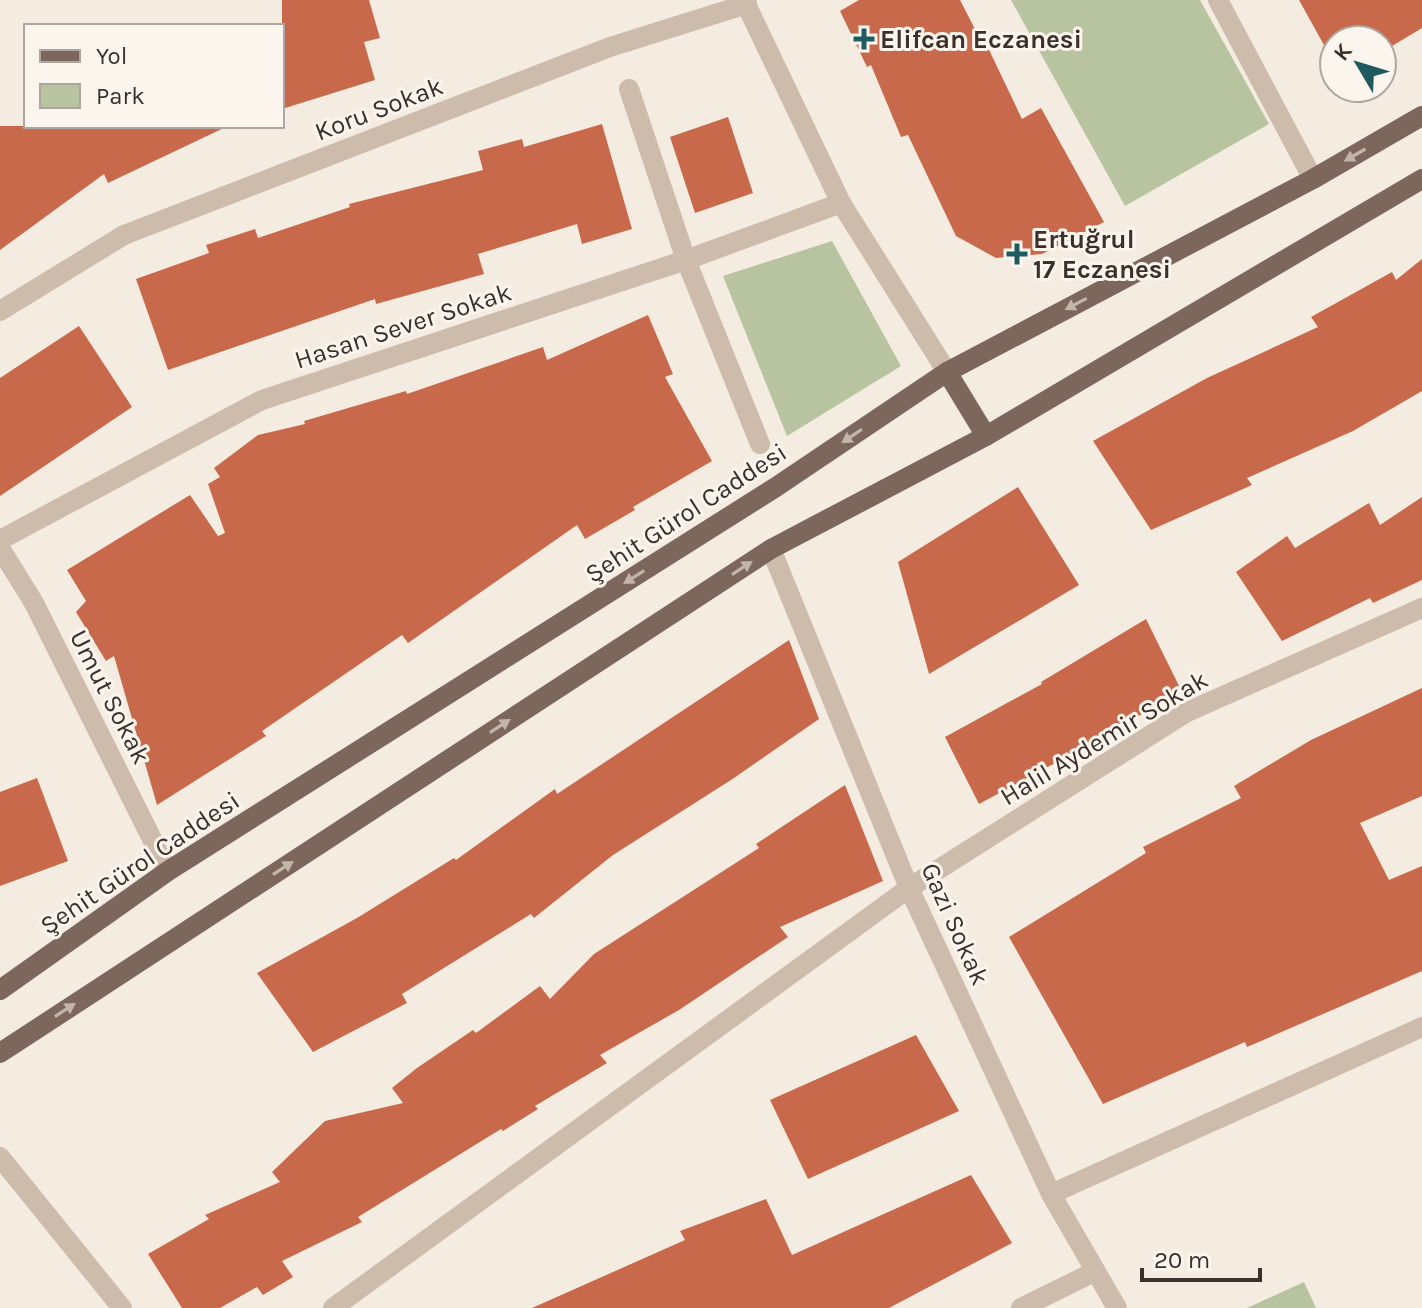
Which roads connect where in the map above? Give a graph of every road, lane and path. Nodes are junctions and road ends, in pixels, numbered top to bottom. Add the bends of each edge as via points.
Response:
1 (1218, 0) edge
2 (746, 2) edge
3 (629, 89) dead end
4 (1422, 116) edge
5 (1313, 179) junction
6 (1422, 179) edge
7 (841, 203) junction
8 (686, 260) junction
9 (0, 311) edge
10 (947, 372) junction
11 (986, 436) junction
12 (760, 444) dead end
13 (0, 540) edge
14 (0, 548) edge
15 (771, 549) junction
16 (1422, 608) edge
17 (168, 871) junction
18 (909, 888) junction
19 (0, 990) edge
20 (1422, 1027) edge
21 (0, 1053) edge
22 (0, 1157) edge
23 (1051, 1194) junction
24 (1094, 1272) junction
25 (122, 1308) edge
26 (333, 1308) edge
27 (1021, 1308) edge
28 (1117, 1308) edge

1 - 5 street
2 - 7 street
2 - 9 street, Koru Sokak via 610,47 124,235
3 - 8 street
4 -> 5 main road, Şehit Gürol Caddesi
5 -> 10 main road, Şehit Gürol Caddesi
6 - 11 main road
7 - 8 street, Hasan Sever Sokak
7 - 10 street
8 - 12 street
8 - 13 street, Hasan Sever Sokak via 262,400
10 - 11 main road
10 -> 17 main road, Şehit Gürol Caddesi via 776,487
11 - 15 main road
14 - 17 street, Umut Sokak via 34,603
15 - 18 street, Gazi Sokak
21 -> 15 main road
16 - 18 street, Halil Aydemir Sokak via 1187,712
17 - 19 main road, Şehit Gürol Caddesi
18 - 23 street, Gazi Sokak
18 - 26 street, Halil Aydemir Sokak
20 - 23 street
22 - 25 street
23 - 24 street, Gazi Sokak
24 - 27 street
24 - 28 street, Gazi Sokak

